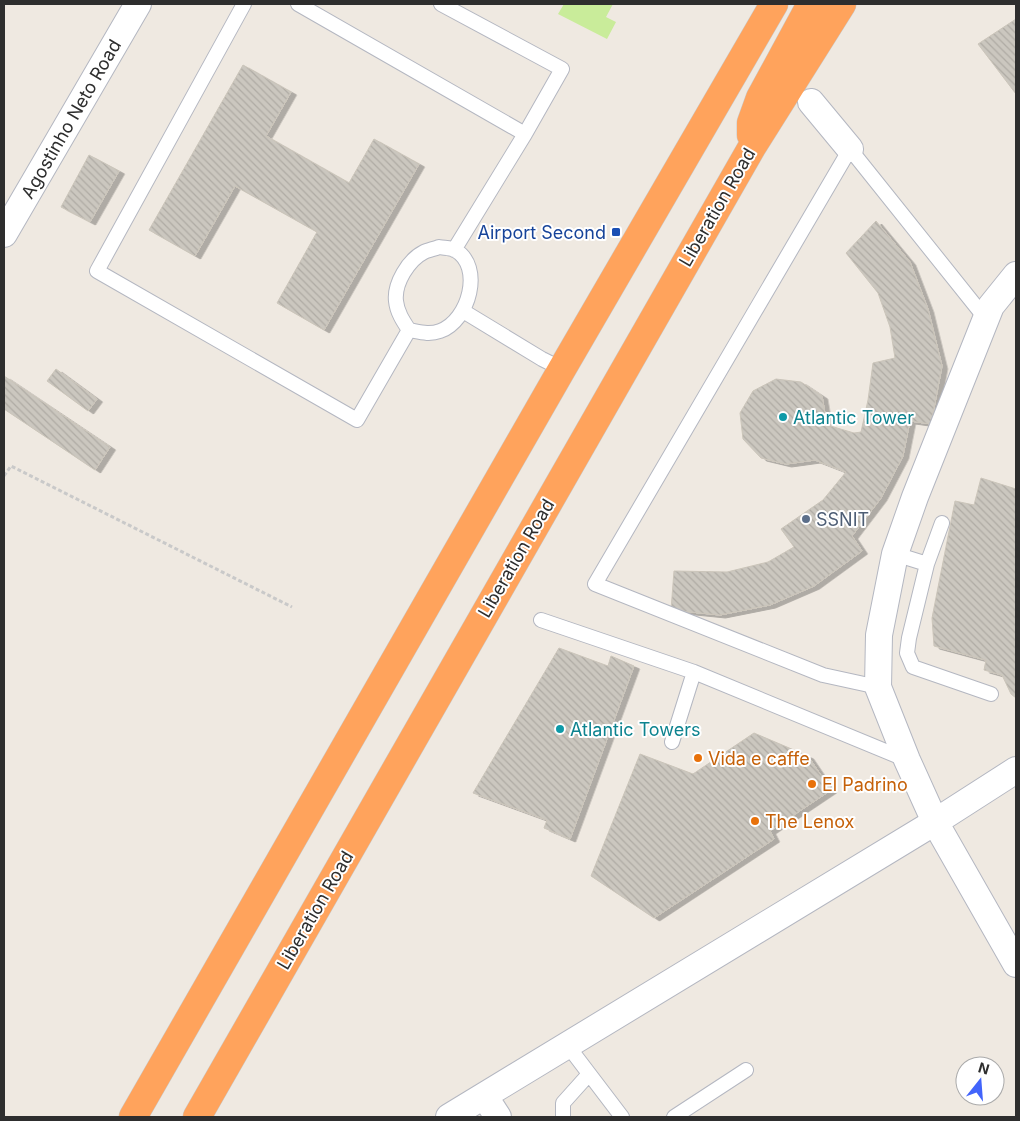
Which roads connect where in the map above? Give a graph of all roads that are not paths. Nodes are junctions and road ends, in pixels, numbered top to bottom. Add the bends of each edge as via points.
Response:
1 (138, 4) edge
2 (244, 4) edge
3 (298, 4) edge
4 (441, 4) edge
5 (774, 4) edge
6 (811, 4) edge
7 (842, 4) edge
8 (811, 102) dead end
9 (525, 134) junction
10 (752, 147) junction
11 (850, 149) junction
12 (4, 234) edge
13 (454, 250) junction
14 (1016, 275) edge
15 (463, 310) junction
16 (986, 319) junction
17 (409, 330) junction
18 (562, 369) junction
19 (942, 523) dead end
20 (895, 554) junction
21 (927, 564) junction
22 (541, 620) dead end
23 (694, 672) junction
24 (878, 688) junction
25 (991, 694) dead end
26 (672, 742) dead end
27 (906, 760) junction
28 (1016, 770) edge
29 (935, 822) junction
30 (1016, 964) edge
31 (568, 1046) junction
32 (746, 1070) dead end
33 (590, 1074) junction
34 (492, 1107) edge
35 (133, 1117) edge
36 (197, 1117) edge
37 (450, 1117) edge
38 (563, 1117) edge
39 (622, 1117) edge
40 (674, 1117) edge

1 - 12 street, Agostinho Neto Road
2 - 17 lane via 97,271 357,420
3 - 9 lane
4 - 9 lane via 562,69
5 - 18 highway
6 - 10 highway via 760,98 751,123
7 - 10 highway, Liberation Road
8 - 11 street
9 - 13 lane
10 - 36 highway, Liberation Road
11 - 16 lane
11 - 24 lane via 595,584 824,675
13 - 15 lane via 465,260 470,278 470,293
13 - 17 lane via 439,247 423,252 407,266 398,286 396,301 400,317
14 - 16 street via 991,306
15 - 17 lane via 456,321 441,330 426,334
15 - 18 lane
16 - 20 street
18 - 35 highway
19 - 21 lane
20 - 21 lane
20 - 24 street via 878,635
21 - 25 lane via 909,638 907,653 913,667
22 - 23 lane
23 - 26 lane
23 - 27 lane
24 - 27 street
27 - 29 street
28 - 29 street
29 - 30 street
29 - 31 street
31 - 33 lane
31 - 34 street
32 - 40 lane
33 - 38 lane via 563,1103
33 - 39 lane
34 - 37 street

